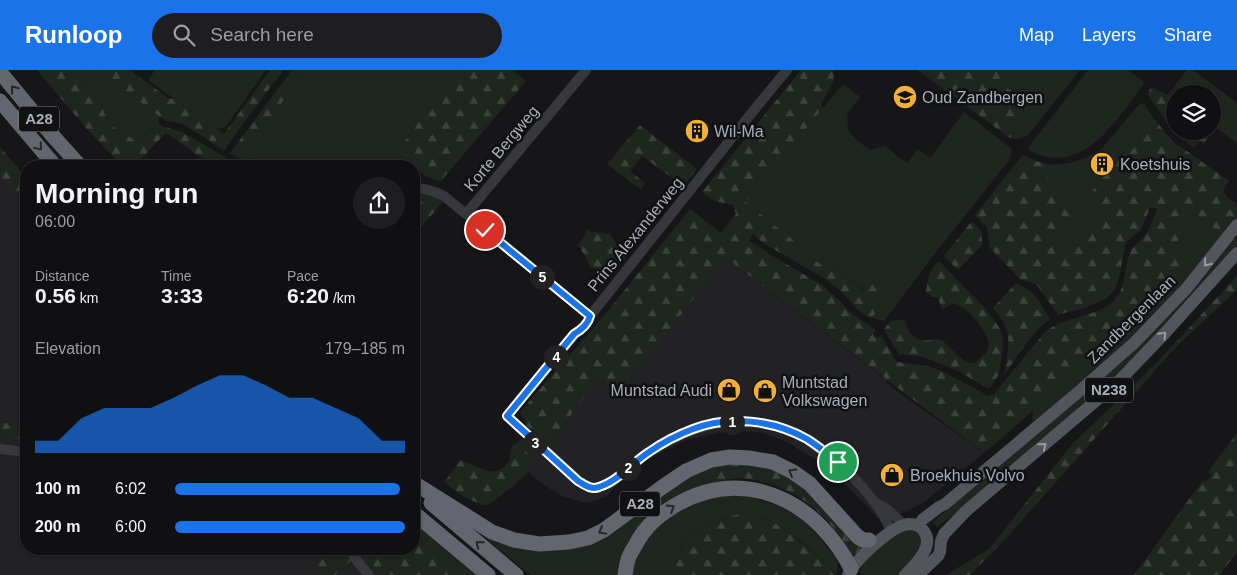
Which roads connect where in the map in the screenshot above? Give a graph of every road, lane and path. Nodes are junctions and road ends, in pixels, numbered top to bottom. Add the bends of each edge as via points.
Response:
1 (586, 70) edge
2 (787, 70) edge
3 (0, 72) edge
4 (0, 100) edge
5 (50, 160) edge
6 (75, 160) edge
7 (420, 188) edge
8 (466, 214) junction
9 (1237, 225) edge
10 (1237, 253) edge
11 (590, 316) junction
12 (0, 449) edge
13 (20, 451) edge
14 (420, 487) edge
15 (420, 494) edge
16 (420, 518) edge
17 (923, 523) junction
18 (893, 526) junction
19 (938, 539) junction
20 (869, 540) joint
21 (354, 555) edge
22 (850, 572) edge
23 (369, 575) edge
24 (488, 575) edge
25 (516, 575) edge
26 (625, 575) edge
27 (905, 575) edge
28 (911, 575) edge
29 (918, 575) edge

1 - 8 street, Korte Bergweg
2 - 11 street, Prins Alexanderweg
6 -> 3 highway, A28
4 -> 5 highway, A28
7 - 8 street via 444,196
8 - 11 street, Korte Bergweg
9 -> 17 main road, Zandbergenlaan / N238 via 1186,289 1134,343
19 -> 10 main road, Zandbergenlaan / N238 via 966,511 1117,383
11 - 18 street, Prins Alexanderweg via 507,416 578,481 598,488 611,482 648,453 694,428 722,422 751,422 781,428 808,440 838,462 875,502 887,509
12 - 13 street
20 -> 14 highway, A28 via 858,537 810,484 793,472 773,462 749,458 711,460 686,471 604,530 569,542 538,544 492,532
25 -> 15 highway
16 - 24 highway
17 - 18 main road via 910,517
17 - 19 main road
17 - 27 main road via 927,546
18 - 20 main road
18 - 22 main road
19 - 28 main road, N238
19 - 29 main road, N238 via 938,556
21 - 23 street
26 -> 22 highway, A28 via 628,559 651,522 694,496 718,489 758,491 795,505 815,521 842,566

